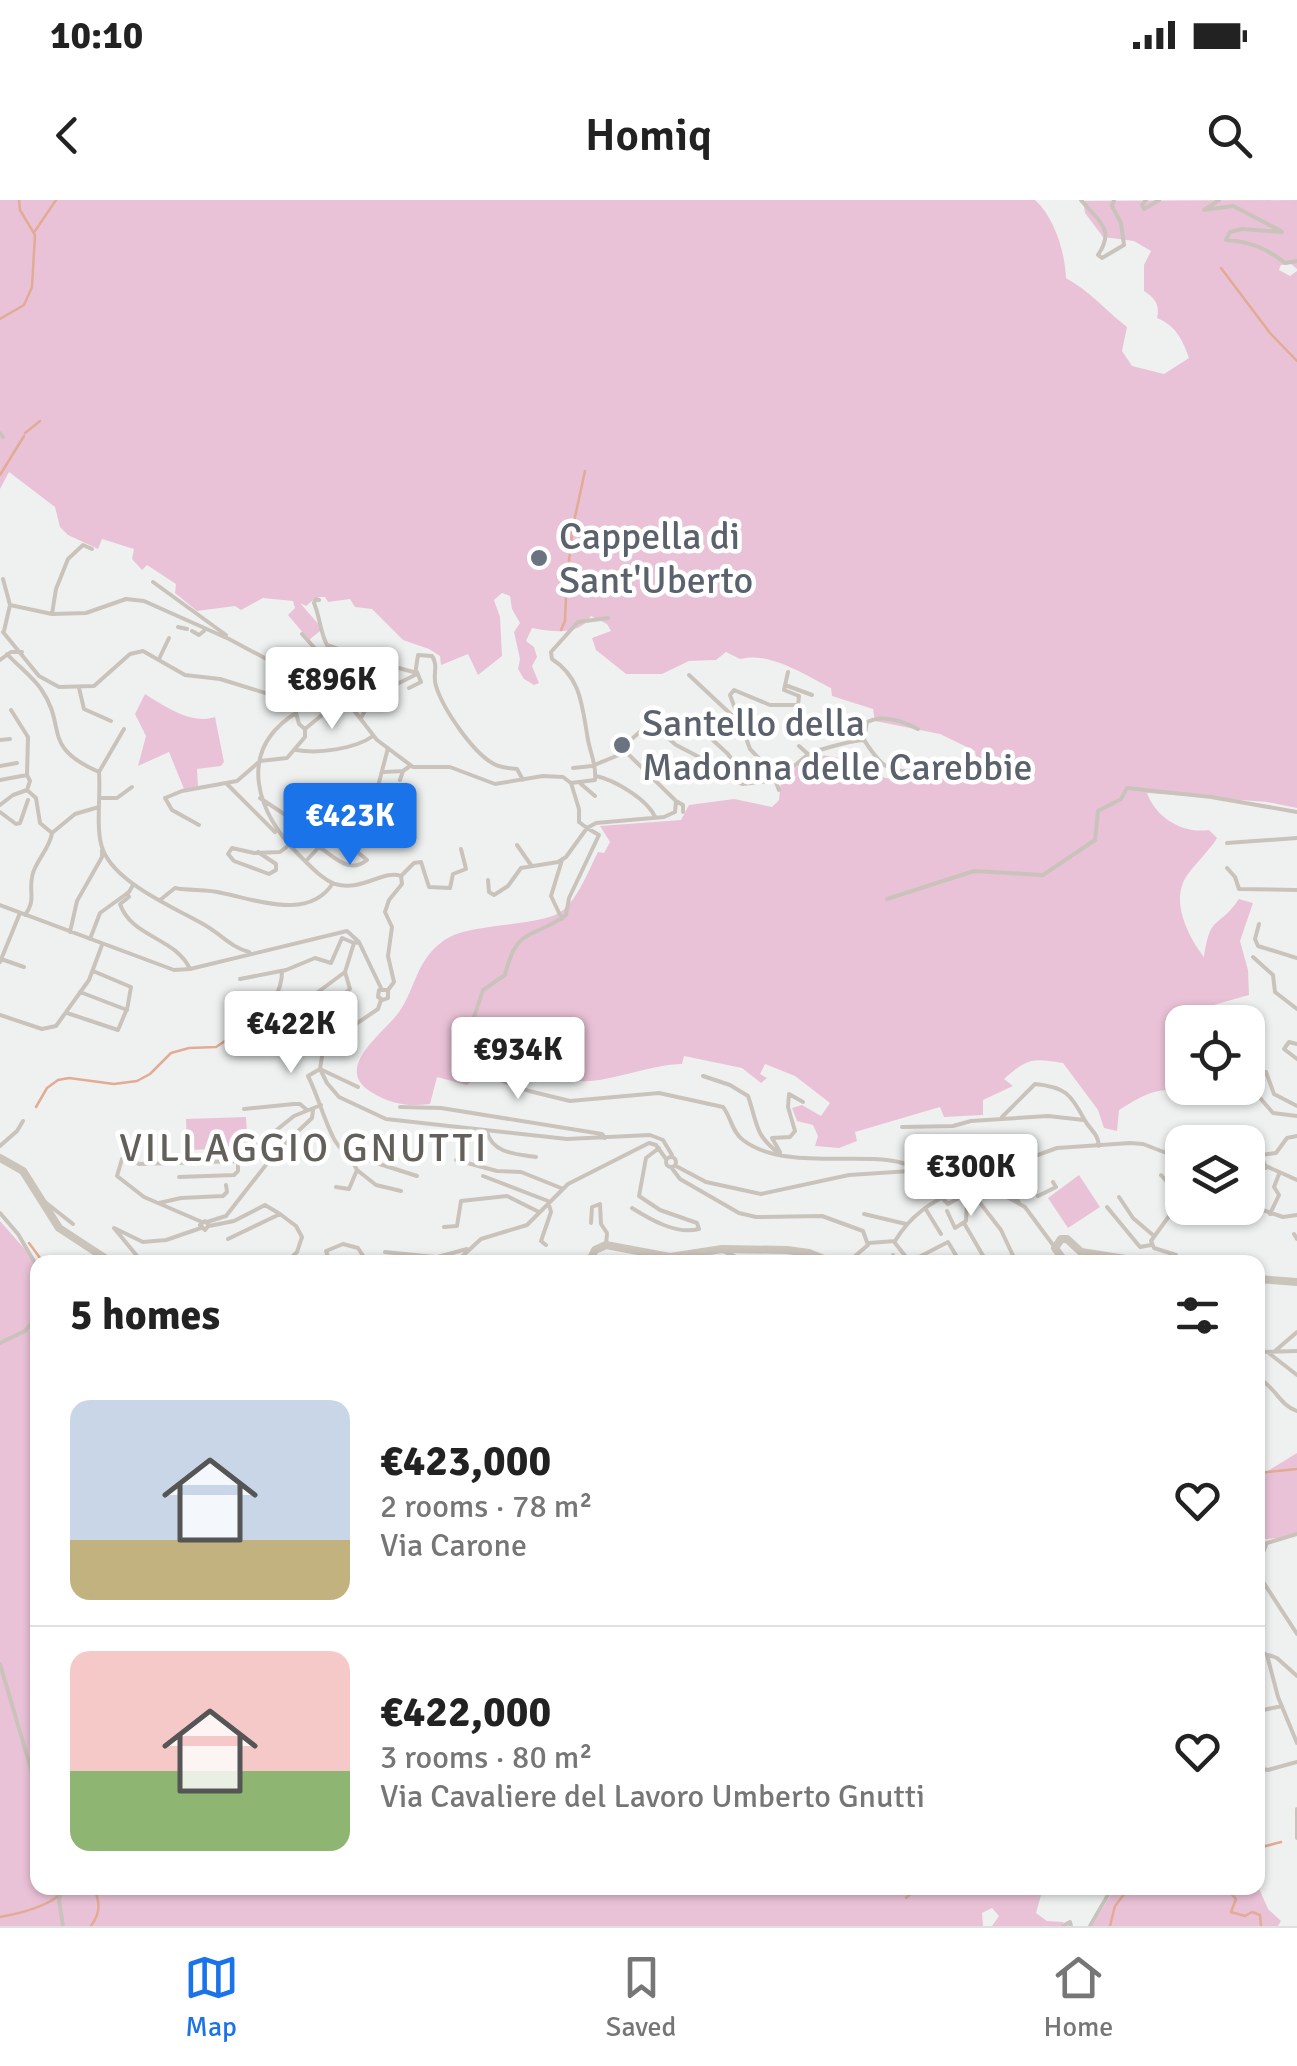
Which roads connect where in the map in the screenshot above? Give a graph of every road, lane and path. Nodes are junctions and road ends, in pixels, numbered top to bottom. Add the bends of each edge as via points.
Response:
1 (1081, 200) edge
2 (1114, 200) edge
3 (1146, 200) edge
4 (1158, 200) edge
5 (1219, 200) edge
6 (1297, 261) edge
7 (92, 549) dead end
8 (4, 579) dead end
9 (154, 582) dead end
10 (319, 600) dead end
11 (6, 603) edge
12 (52, 614) junction
13 (608, 618) dead end
14 (178, 627) dead end
15 (204, 631) junction
16 (1, 633) edge
17 (302, 634) dead end
18 (10, 638) junction
19 (170, 638) dead end
20 (229, 639) junction
21 (338, 649) dead end
22 (9, 653) junction
23 (24, 655) junction
24 (378, 657) dead end
25 (159, 659) junction
26 (0, 660) edge
27 (18, 665) junction
28 (417, 672) junction
29 (788, 672) dead end
30 (689, 676) dead end
31 (364, 681) dead end
32 (308, 683) junction
33 (785, 685) junction
34 (79, 688) junction
35 (409, 688) dead end
36 (378, 693) junction
37 (812, 694) dead end
38 (11, 710) dead end
39 (328, 710) junction
40 (296, 714) junction
41 (361, 718) junction
42 (111, 721) dead end
43 (739, 721) junction
44 (918, 728) dead end
45 (124, 729) dead end
46 (304, 729) junction
47 (704, 732) dead end
48 (373, 736) junction
49 (10, 739) dead end
50 (0, 740) edge
51 (864, 740) junction
52 (799, 746) dead end
53 (388, 748) junction
54 (296, 750) junction
55 (626, 752) junction
56 (809, 755) junction
57 (260, 761) junction
58 (18, 763) dead end
59 (595, 764) junction
60 (0, 766) edge
61 (410, 766) junction
62 (403, 771) junction
63 (911, 771) dead end
64 (99, 772) junction
65 (384, 772) junction
66 (27, 775) junction
67 (596, 776) junction
68 (774, 776) junction
69 (563, 777) junction
70 (0, 780) edge
71 (400, 780) dead end
72 (524, 780) junction
73 (226, 783) junction
74 (571, 783) junction
75 (748, 783) junction
76 (581, 784) junction
77 (378, 786) junction
78 (132, 787) dead end
79 (27, 790) junction
80 (779, 790) dead end
81 (320, 794) dead end
82 (102, 796) junction
83 (595, 796) dead end
84 (260, 798) junction
85 (400, 799) dead end
86 (28, 800) dead end
87 (676, 801) junction
88 (0, 805) edge
89 (97, 809) junction
90 (0, 812) edge
91 (682, 812) dead end
92 (1297, 812) edge
93 (290, 818) junction
94 (655, 818) junction
95 (199, 825) dead end
96 (296, 828) dead end
97 (587, 828) junction
98 (52, 833) junction
99 (278, 834) junction
100 (1297, 838) edge
101 (1227, 843) dead end
102 (289, 845) junction
103 (517, 845) dead end
104 (102, 848) junction
105 (461, 848) dead end
106 (258, 852) junction
107 (562, 860) junction
108 (306, 861) junction
109 (531, 865) junction
110 (1227, 868) dead end
111 (401, 876) junction
112 (488, 880) dead end
113 (333, 883) junction
114 (133, 884) junction
115 (1297, 890) edge
116 (127, 893) junction
117 (886, 898) dead end
118 (160, 900) junction
119 (0, 905) edge
120 (22, 914) junction
121 (562, 919) junction
122 (1259, 924) dead end
123 (70, 932) junction
124 (90, 939) junction
125 (357, 943) junction
126 (102, 945) junction
127 (3, 946) edge
128 (235, 948) junction
129 (254, 952) junction
130 (1253, 957) dead end
131 (234, 958) junction
132 (1297, 958) edge
133 (1, 961) edge
134 (24, 967) dead end
135 (190, 969) junction
136 (93, 971) junction
137 (282, 971) junction
138 (345, 972) junction
139 (240, 980) dead end
140 (381, 988) junction
141 (388, 990) junction
142 (80, 992) junction
143 (314, 995) dead end
144 (381, 1000) junction
145 (1297, 1009) edge
146 (126, 1010) junction
147 (67, 1012) junction
148 (251, 1014) dead end
149 (321, 1014) dead end
150 (0, 1015) edge
151 (1297, 1044) edge
152 (1297, 1059) edge
153 (476, 1068) junction
154 (320, 1069) junction
155 (528, 1070) dead end
156 (1266, 1072) dead end
157 (703, 1076) dead end
158 (358, 1087) dead end
159 (803, 1102) dead end
160 (1265, 1104) edge
161 (321, 1105) junction
162 (1297, 1106) edge
163 (400, 1108) dead end
164 (244, 1109) dead end
165 (310, 1109) junction
166 (1297, 1116) edge
167 (1002, 1119) junction
168 (23, 1120) dead end
169 (1084, 1120) junction
170 (902, 1127) dead end
171 (487, 1132) junction
172 (1297, 1136) edge
173 (605, 1138) junction
174 (0, 1146) edge
175 (1099, 1146) junction
176 (948, 1150) dead end
177 (342, 1152) junction
178 (1165, 1152) edge
179 (666, 1155) junction
180 (536, 1156) dead end
181 (782, 1156) junction
182 (0, 1158) edge
183 (456, 1160) dead end
184 (954, 1160) junction
185 (238, 1161) junction
186 (674, 1168) junction
187 (1266, 1168) joint
188 (357, 1170) junction
189 (917, 1170) junction
190 (988, 1171) junction
191 (998, 1174) junction
192 (1280, 1174) junction
193 (1161, 1175) dead end
194 (417, 1176) dead end
195 (483, 1176) dead end
196 (178, 1177) dead end
197 (978, 1178) junction
198 (1165, 1179) edge
199 (1297, 1180) edge
200 (1053, 1182) dead end
201 (226, 1185) dead end
202 (336, 1186) dead end
203 (561, 1188) junction
204 (401, 1191) dead end
205 (1119, 1197) dead end
206 (943, 1199) junction
207 (967, 1199) junction
208 (977, 1199) junction
209 (42, 1201) junction
210 (548, 1201) junction
211 (159, 1203) junction
212 (1022, 1205) junction
213 (924, 1207) junction
214 (1107, 1207) dead end
215 (632, 1208) dead end
216 (947, 1211) dead end
217 (539, 1212) junction
218 (1265, 1212) edge
219 (0, 1213) edge
220 (280, 1214) junction
221 (864, 1214) dead end
222 (1270, 1214) junction
223 (1297, 1214) edge
224 (1165, 1221) edge
225 (591, 1223) dead end
226 (964, 1223) junction
227 (73, 1224) dead end
228 (906, 1224) junction
229 (205, 1225) junction
230 (444, 1227) dead end
231 (941, 1234) dead end
232 (1154, 1236) junction
233 (228, 1239) dead end
234 (868, 1243) junction
235 (546, 1245) dead end
236 (606, 1245) junction
237 (1152, 1245) junction
238 (471, 1248) junction
239 (894, 1248) junction
240 (1056, 1248) junction
241 (709, 1251) junction
242 (385, 1252) dead end
243 (734, 1253) junction
244 (30, 1255) edge
245 (100, 1255) edge
246 (136, 1255) edge
247 (294, 1255) edge
248 (328, 1255) edge
249 (362, 1255) edge
250 (410, 1255) edge
251 (446, 1255) edge
252 (464, 1255) edge
253 (593, 1255) edge
254 (659, 1255) edge
255 (683, 1255) edge
256 (701, 1255) edge
257 (737, 1255) edge
258 (815, 1255) edge
259 (855, 1255) edge
260 (894, 1255) edge
261 (903, 1255) edge
262 (923, 1255) edge
263 (956, 1255) edge
264 (983, 1255) edge
265 (1012, 1255) edge
266 (1060, 1255) edge
267 (1100, 1255) edge
268 (1176, 1255) edge
269 (1265, 1280) edge
270 (1297, 1282) edge
271 (30, 1325) edge
272 (1297, 1332) edge
273 (0, 1343) edge
274 (1297, 1351) edge
275 (1265, 1352) edge
276 (1272, 1353) junction
277 (1297, 1375) edge
278 (1265, 1382) edge
279 (1297, 1410) edge
280 (1297, 1534) edge
281 (1265, 1548) edge
282 (1265, 1585) edge
283 (1297, 1623) edge
284 (1290, 1624) junction
285 (1297, 1634) edge
286 (1267, 1655) joint
287 (0, 1664) edge
288 (1297, 1676) edge
289 (1282, 1706) junction
290 (1265, 1708) edge
291 (1297, 1743) edge
292 (1297, 1762) edge
293 (30, 1766) edge
294 (1265, 1769) edge
295 (1297, 1809) edge
296 (1297, 1838) edge
297 (60, 1895) edge
298 (1108, 1895) edge
299 (64, 1926) edge
300 (1064, 1926) edge
301 (1071, 1926) edge
302 (1090, 1926) edge

1 - 2 street via 1105,230 1102,258 1124,245
3 - 4 street via 1144,209
5 - 6 street via 1204,210 1233,206 1281,230 1242,229 1226,240 1242,239 1285,263
7 - 12 street via 83,545 68,559
8 - 11 street
9 - 20 street
10 - 21 street via 314,601 323,636
11 - 12 street
11 - 16 street
12 - 15 street via 86,613 132,598
13 - 59 street via 578,622 550,654 567,669 582,700
14 - 15 street
15 - 20 street
16 - 18 street
17 - 32 street via 320,654
18 - 22 street
18 - 23 street
19 - 25 street
20 - 32 street
22 - 23 street
22 - 26 street
22 - 27 street
23 - 27 street
23 - 34 street via 39,676
24 - 28 street
25 - 34 street via 136,651 98,683
25 - 40 street via 185,675 288,700
27 - 64 street via 44,693 61,746
28 - 35 street via 422,682
28 - 36 street
28 - 72 street via 421,653 432,656 435,684 463,733 489,761 518,769
29 - 33 street
30 - 43 street
31 - 36 street
32 - 39 street
33 - 37 street
33 - 43 street via 798,696 798,706 770,705 731,691
34 - 42 street via 84,709
36 - 41 street
38 - 66 street via 28,737
39 - 41 street via 349,704
39 - 46 street
40 - 46 street
40 - 57 street via 267,741
41 - 48 street
43 - 68 street via 750,749
44 - 51 street via 894,718 871,719
45 - 64 street
46 - 54 street
47 - 75 street
48 - 53 street
48 - 54 street via 342,748
49 - 50 street
51 - 56 street
51 - 63 street via 880,764
52 - 56 street
53 - 61 street
53 - 65 street
54 - 57 street via 287,758
55 - 59 street
55 - 75 street via 626,744 650,723 728,779
55 - 87 street
56 - 68 street
57 - 73 street
57 - 84 street
58 - 60 street
59 - 67 street
59 - 69 street
61 - 62 street
61 - 72 street via 450,767 495,784
62 - 65 street
62 - 71 street
64 - 82 street
65 - 77 street
66 - 70 street
66 - 79 street
67 - 76 street
67 - 94 street via 618,783
68 - 75 street
68 - 80 street
69 - 72 street
69 - 74 street
73 - 95 street via 165,798 172,810
73 - 99 street
74 - 76 street
74 - 97 street via 579,822
76 - 83 street
77 - 85 street
77 - 108 street via 390,810 352,829 354,849 366,863 343,864 319,847
78 - 82 street via 117,798
79 - 88 street
79 - 98 street via 36,798 40,823
81 - 93 street
82 - 89 street
84 - 93 street
84 - 99 street
86 - 90 street via 20,823
87 - 91 street
87 - 94 street via 672,815
89 - 98 street via 75,814
89 - 104 street
92 - 117 street via 1127,788 1098,811 1095,840 1042,874 974,872
93 - 96 street
94 - 97 street
97 - 107 street
97 - 121 street via 599,835
98 - 120 street via 32,876 34,898
99 - 102 street
100 - 101 street
102 - 106 street
102 - 108 street
103 - 109 street
104 - 114 street
104 - 123 street
105 - 111 street via 466,869 454,874 450,888 429,887 421,862
106 - 106 street via 232,848 228,854 269,874 276,870
107 - 109 street
107 - 121 street via 551,896
108 - 113 street
109 - 112 street via 494,894
110 - 115 street via 1238,889
111 - 113 street via 366,885
111 - 141 street via 385,912 394,978
113 - 118 street via 323,896 302,903 260,904 174,888
114 - 116 street
114 - 118 street
116 - 124 street via 100,912
116 - 135 street via 120,904 131,924 174,948
118 - 128 street
119 - 120 street
120 - 123 street
120 - 127 street
121 - 153 street via 512,948 505,975 482,990 473,1020 456,1034 454,1052
122 - 132 street via 1258,946
123 - 124 street
124 - 126 street
125 - 129 street via 343,931
125 - 137 street via 342,938 331,963 315,958
125 - 138 street
125 - 140 street
126 - 135 street via 163,967
126 - 136 street
127 - 133 street
128 - 129 street
128 - 131 street
129 - 131 street
130 - 145 street via 1273,975 1274,992
131 - 135 street
133 - 134 street
136 - 142 street
136 - 146 street via 131,987
137 - 139 street
137 - 148 street via 270,1006
138 - 143 street
138 - 149 street via 350,989
140 - 141 street
140 - 144 street
141 - 144 street
142 - 146 street
142 - 147 street
144 - 154 street via 378,1010 328,1043
146 - 147 street via 118,1030
147 - 150 street via 56,1026 42,1029
151 - 152 street via 1289,1042 1284,1050
153 - 155 street
153 - 181 street via 570,1101 659,1093 710,1103 727,1110 744,1142
154 - 158 street
154 - 161 street via 308,1076
154 - 171 street via 339,1097 386,1119
156 - 162 street via 1274,1094
157 - 181 street via 748,1096 764,1144
159 - 181 street via 788,1094 795,1134 772,1140
160 - 166 street via 1273,1114
161 - 165 street
161 - 177 street
163 - 173 street via 441,1108
164 - 165 street
165 - 185 street
165 - 229 street via 312,1118 226,1216
167 - 169 street
167 - 169 street via 1039,1084 1077,1102
167 - 170 street
168 - 174 street
169 - 175 street
171 - 173 street
171 - 180 street via 501,1150
172 - 187 street via 1276,1153 1261,1155
173 - 179 street via 650,1136 664,1143
175 - 178 street via 1143,1144
175 - 191 street via 1057,1148
176 - 184 street via 936,1157
177 - 188 street
177 - 194 street
179 - 186 street
179 - 203 street via 646,1144
179 - 215 street via 646,1158 639,1196 699,1229 672,1227
181 - 189 street via 888,1159
182 - 209 main road via 24,1171
183 - 203 street via 521,1172
184 - 189 street
184 - 190 street via 973,1158
185 - 196 street via 234,1176
185 - 211 street via 122,1159 118,1179
186 - 189 street via 761,1194 849,1175
186 - 234 street via 696,1190 739,1213 822,1216 863,1231
187 - 192 street
188 - 202 street via 350,1189
188 - 204 street via 376,1185
190 - 191 street
190 - 197 street
191 - 212 street
191 - 212 street via 1000,1193
192 - 199 street
192 - 222 street
193 - 198 street
195 - 210 street
197 - 206 street
197 - 208 street
200 - 212 street via 1056,1188
201 - 211 street via 223,1196
203 - 210 street
205 - 232 street
206 - 207 street
206 - 213 street
207 - 208 street
207 - 226 street
208 - 265 street
209 - 227 street
209 - 245 main road via 59,1228
210 - 217 street
210 - 235 street via 552,1212 540,1235
211 - 229 street
212 - 240 street
213 - 228 street
213 - 231 street
214 - 237 street via 1140,1248
216 - 226 street via 953,1228
217 - 230 street via 508,1196 461,1201 457,1226
217 - 238 street via 524,1226
218 - 222 street
219 - 244 street
220 - 229 street via 265,1205 234,1221
220 - 233 street
220 - 247 street via 302,1237
221 - 228 street
222 - 223 street
224 - 232 street
225 - 236 street via 592,1207 600,1204
226 - 264 street
228 - 239 street
229 - 246 street via 159,1242 138,1241 114,1228
232 - 237 street
234 - 239 street
234 - 259 street
236 - 253 main road
236 - 254 main road
237 - 268 street
238 - 251 street
238 - 252 street
239 - 260 street
239 - 261 street
240 - 266 main road
240 - 267 main road via 1064,1239 1081,1252
241 - 243 main road
241 - 255 main road
241 - 256 street
242 - 250 street
243 - 257 street
243 - 258 main road
248 - 249 street via 326,1250 343,1244
262 - 263 street via 948,1242
269 - 270 main road
271 - 273 street
272 - 276 street
274 - 276 street
275 - 276 street
276 - 277 street
278 - 279 street
280 - 281 street
282 - 284 street
283 - 284 street
284 - 285 street
286 - 288 street
286 - 289 street
287 - 293 street
289 - 290 street
289 - 291 street
292 - 294 street
295 - 296 street
297 - 299 street
298 - 302 street
300 - 301 street

